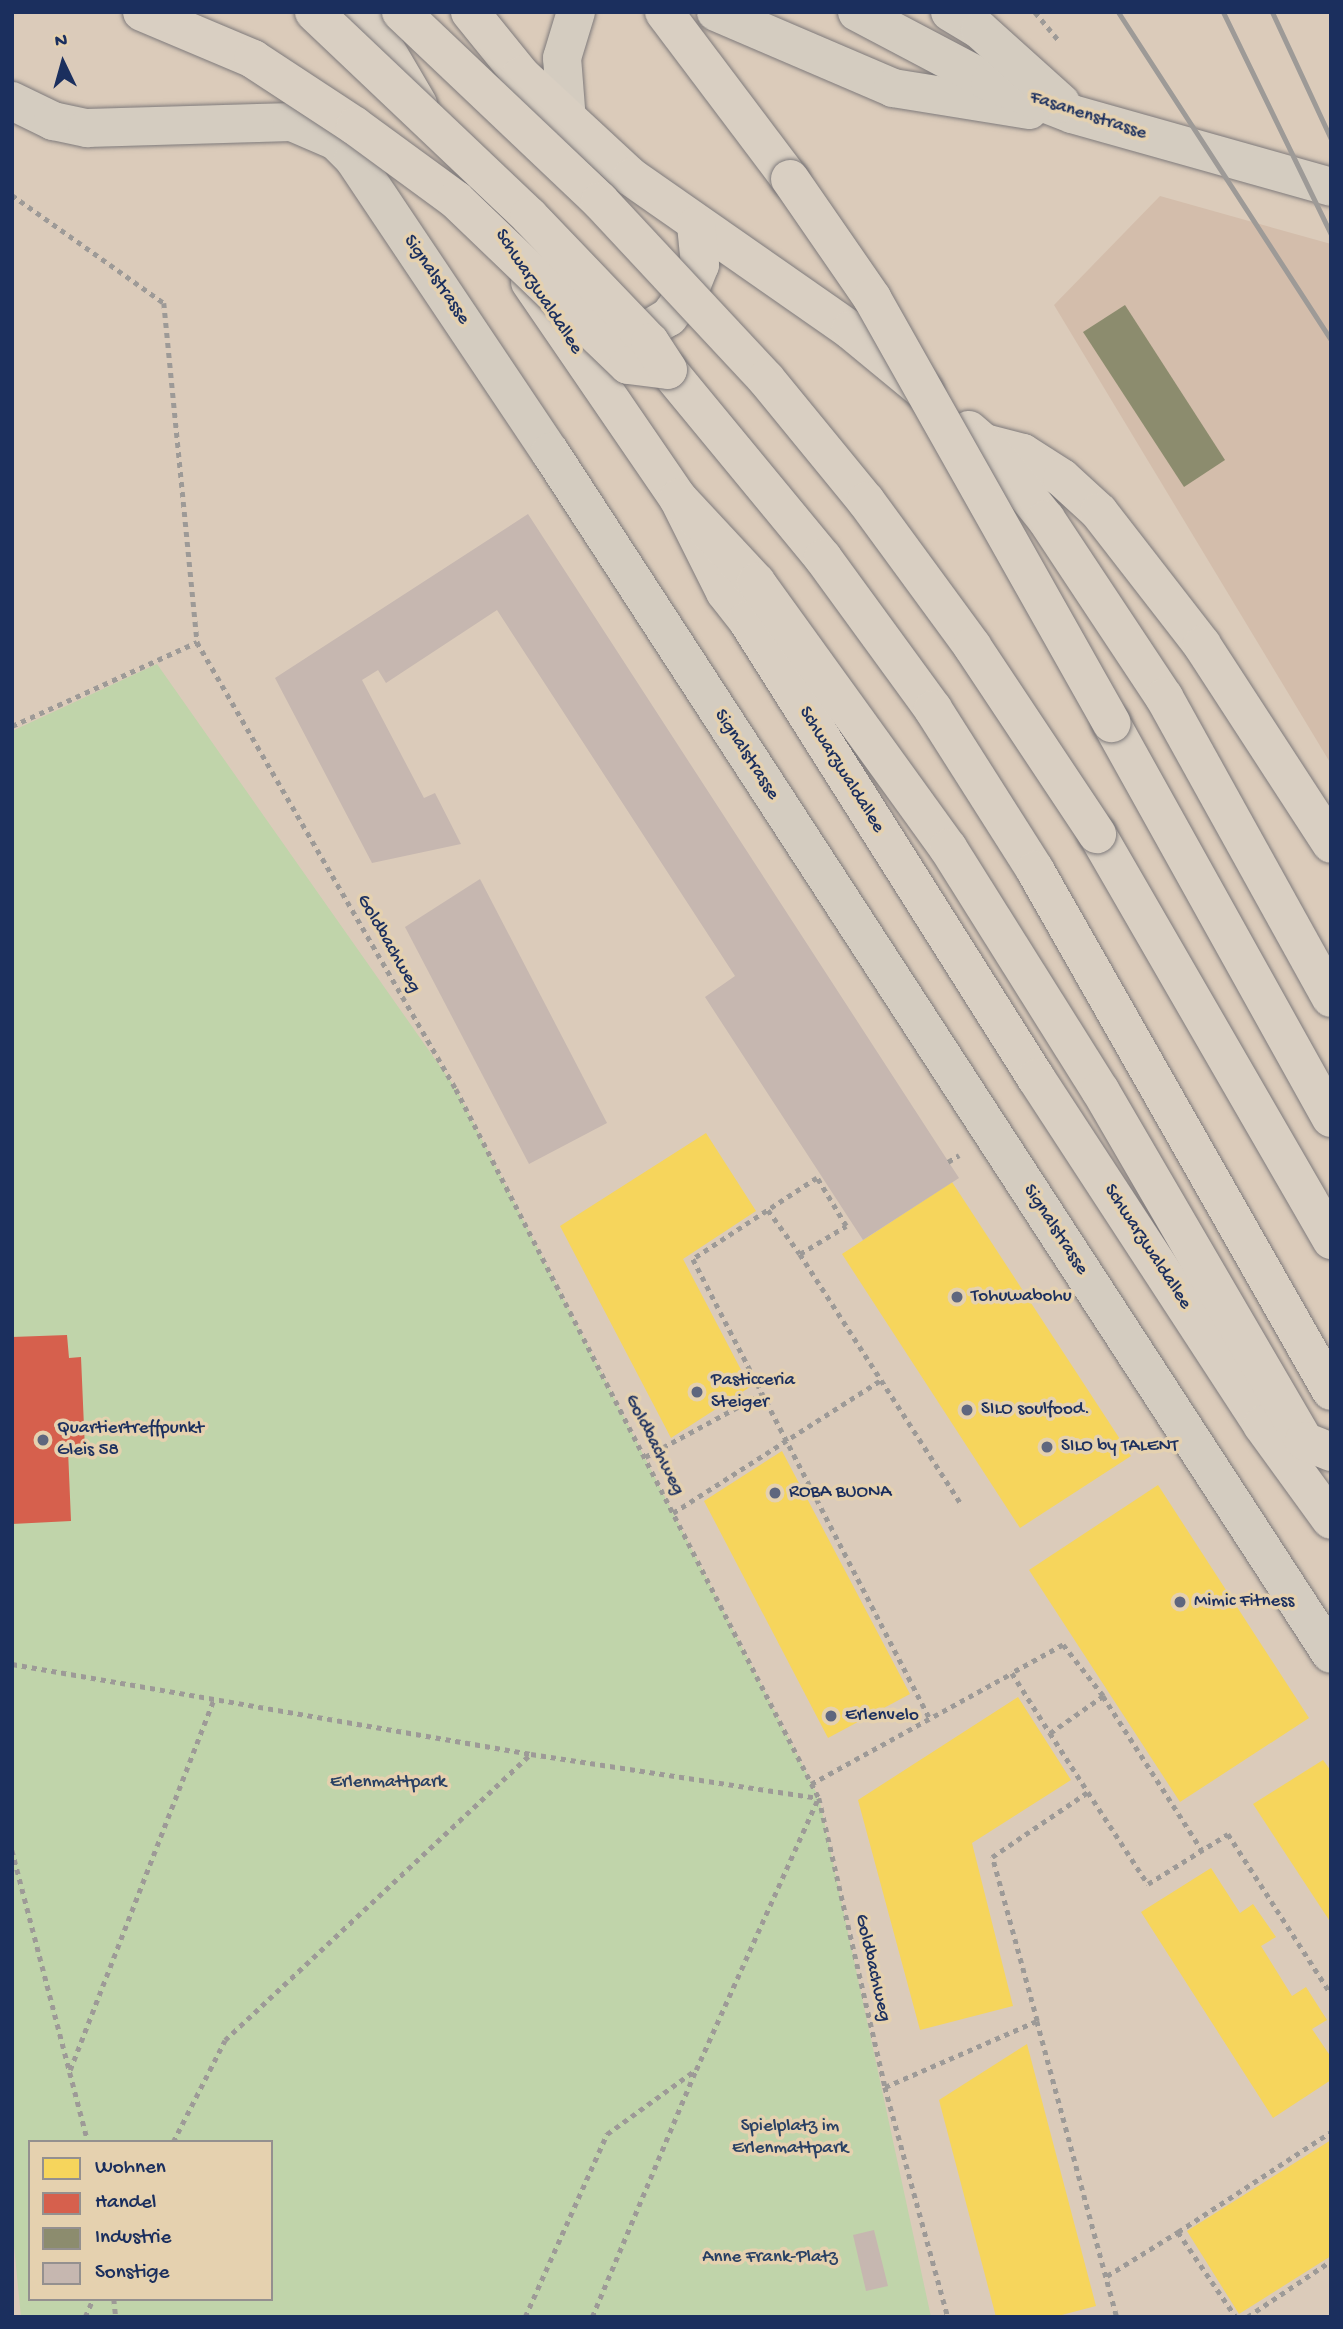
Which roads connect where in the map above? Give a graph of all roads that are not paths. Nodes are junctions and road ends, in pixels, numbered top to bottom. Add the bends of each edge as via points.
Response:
1 (142, 12) edge
2 (314, 12) edge
3 (364, 12) edge
4 (401, 12) edge
5 (470, 12) edge
6 (576, 12) edge
7 (664, 12) edge
8 (716, 12) edge
9 (858, 12) edge
10 (950, 12) edge
11 (12, 101) edge
12 (1072, 114) junction
13 (567, 121) junction
14 (1331, 187) edge
15 (696, 225) junction
16 (570, 341) junction
17 (668, 370) junction
18 (984, 443) junction
19 (678, 498) junction
20 (1331, 844) edge
21 (1331, 998) edge
22 (1331, 1118) edge
23 (1331, 1240) edge
24 (1331, 1391) edge
25 (1331, 1452) edge
26 (1331, 1520) edge
27 (1331, 1654) edge

1 - 17 main road, bridge via 253,59 355,126 456,201 628,365
2 - 17 main road, bridge via 529,216 650,342
3 - 16 main road, Schwarzwaldallee
4 - 23 main road, bridge via 600,201 765,379 866,501 964,635 1097,834
5 - 13 main road via 521,75
6 - 13 street via 562,58
7 - 22 main road, bridge via 726,89 872,298
8 - 12 street via 894,88 978,105
9 - 12 street, Fasanenstrasse via 990,82
10 - 12 street via 1020,63
11 - 27 street, Signalstrasse via 53,121 87,128 292,121 336,141 352,158 550,452
12 - 14 street, Fasanenstrasse
13 - 15 main road
15 - 16 main road via 700,265 691,287 669,317 642,333 607,342
15 - 18 main road via 850,330
16 - 19 main road, Schwarzwaldallee
17 - 24 main road via 831,569 933,709 1035,870
18 - 20 main road via 1023,453 1062,478 1099,512 1202,646
18 - 21 main road via 1046,519 1164,697
19 - 25 main road via 756,582 948,849 1100,1090 1304,1441
19 - 26 main road, Schwarzwaldallee via 725,592 1058,1112 1262,1424

